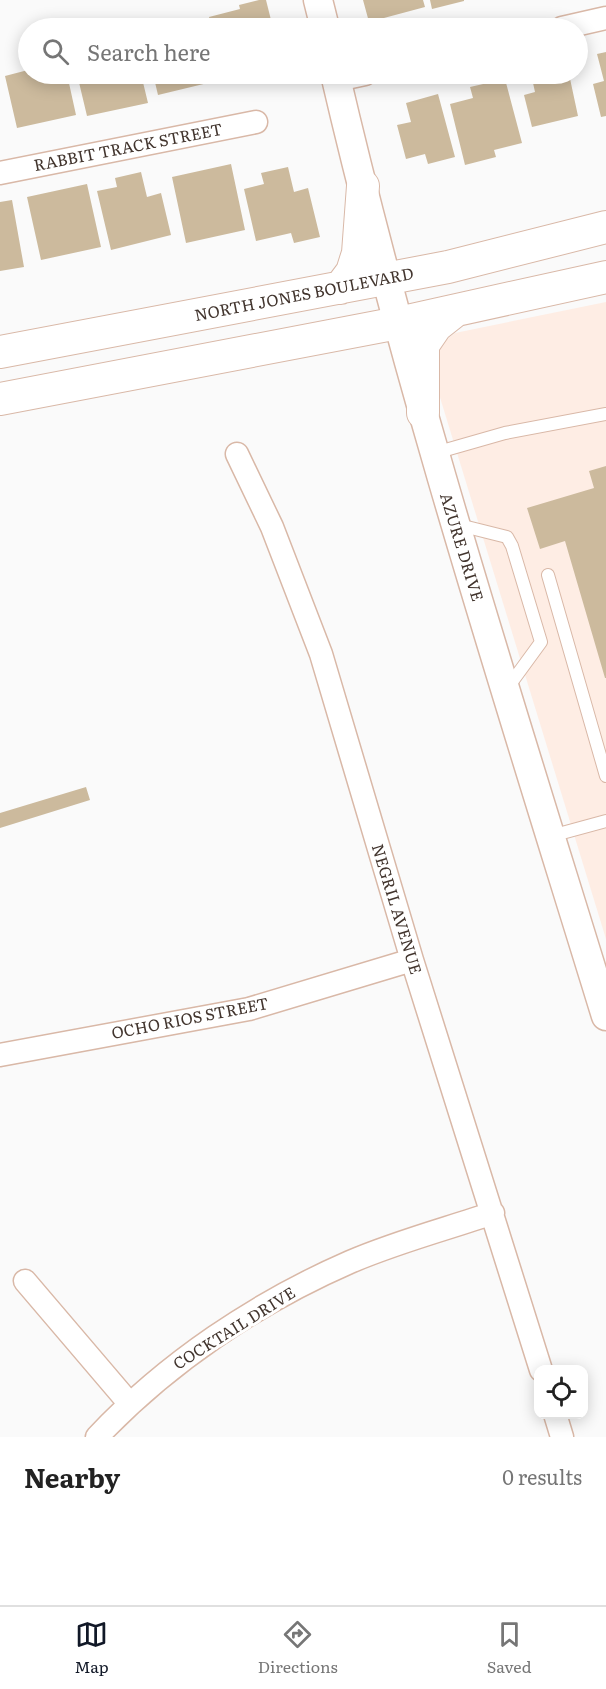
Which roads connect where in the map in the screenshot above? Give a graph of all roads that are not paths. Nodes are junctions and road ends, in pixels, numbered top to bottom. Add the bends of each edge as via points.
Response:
1 (318, 0) edge
2 (322, 18) edge
3 (606, 18) edge
4 (588, 22) edge
5 (338, 84) edge
6 (256, 122) dead end
7 (0, 173) edge
8 (363, 186) junction
9 (606, 226) edge
10 (606, 277) edge
11 (386, 279) junction
12 (340, 288) junction
13 (455, 310) junction
14 (398, 323) junction
15 (0, 352) edge
16 (0, 399) edge
17 (423, 413) junction
18 (606, 414) edge
19 (435, 453) junction
20 (237, 454) dead end
21 (454, 523) junction
22 (548, 575) dead end
23 (506, 691) junction
24 (606, 776) edge
25 (606, 821) edge
26 (551, 836) junction
27 (412, 960) junction
28 (598, 964) edge
29 (606, 1016) edge
30 (0, 1055) edge
31 (493, 1213) junction
32 (25, 1281) dead end
33 (539, 1365) edge
34 (129, 1403) junction
35 (556, 1419) edge
36 (97, 1437) edge
37 (561, 1437) edge

1 - 2 street
3 - 4 street
5 - 8 street, AZURE DRIVE
6 - 7 street, RABBIT TRACK STREET
8 - 11 street, AZURE DRIVE
8 - 12 main road via 357,253 352,272
9 - 11 main road, NORTH JONES BOULEVARD via 527,249
10 - 13 main road
11 - 12 main road, NORTH JONES BOULEVARD
11 - 14 street, AZURE DRIVE
12 - 15 main road, NORTH JONES BOULEVARD
13 - 14 main road
13 - 17 main road via 436,326 423,345
14 - 16 main road
14 - 17 street, AZURE DRIVE
17 - 19 street, AZURE DRIVE
18 - 19 lane via 505,433
19 - 21 street, AZURE DRIVE
20 - 27 street, NEGRIL AVENUE via 272,527 321,654
21 - 23 street, AZURE DRIVE
21 - 23 lane via 507,537 512,546 541,642
22 - 24 lane
23 - 26 street, AZURE DRIVE
25 - 26 lane
26 - 28 street, AZURE DRIVE
27 - 30 street, OCHO RIOS STREET via 249,1009
27 - 31 street, NEGRIL AVENUE
28 - 29 street, AZURE DRIVE
31 - 33 street, NEGRIL AVENUE
31 - 34 street, COCKTAIL DRIVE via 352,1261 276,1298 171,1367
32 - 34 street
34 - 36 street, COCKTAIL DRIVE
35 - 37 street

